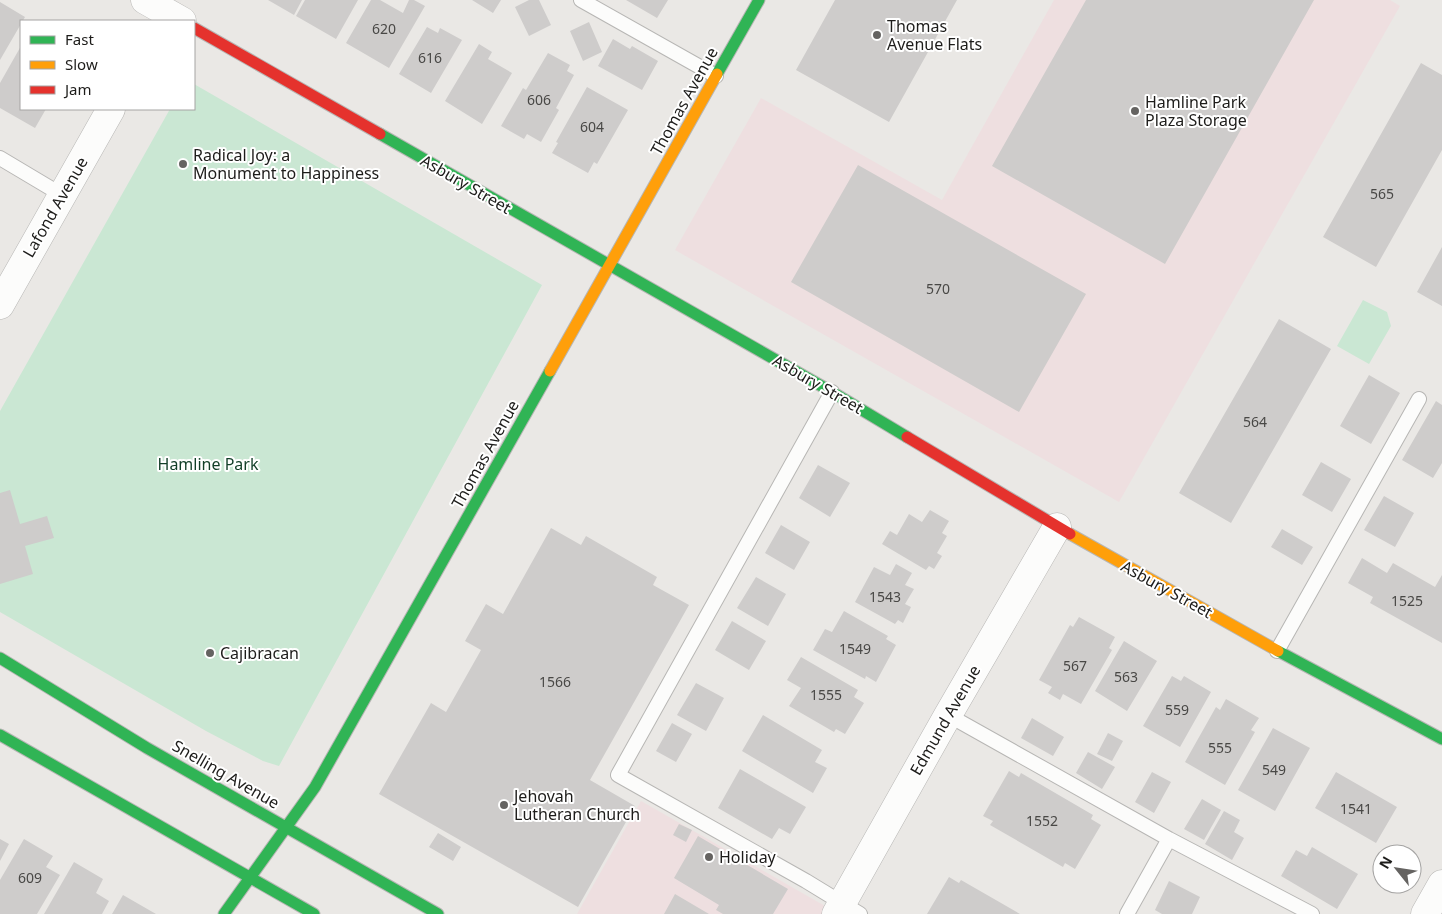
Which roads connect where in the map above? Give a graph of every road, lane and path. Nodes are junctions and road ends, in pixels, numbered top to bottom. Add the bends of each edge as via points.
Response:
1 (581, 0) edge
2 (759, 0) edge
3 (195, 29) edge
4 (716, 76) junction
5 (110, 110) edge
6 (0, 158) edge
7 (62, 195) junction
8 (610, 266) junction
9 (0, 305) edge
10 (832, 392) junction
11 (1419, 400) dead end
12 (1057, 527) junction
13 (1278, 651) junction
14 (0, 658) edge
15 (948, 715) junction
16 (0, 735) edge
17 (1442, 739) edge
18 (287, 827) junction
19 (1168, 840) junction
20 (249, 877) junction
21 (1442, 884) edge
22 (846, 910) edge
23 (224, 914) edge
24 (314, 914) edge
25 (438, 914) edge
26 (1127, 914) edge
27 (1312, 914) edge
28 (1425, 914) edge

1 - 4 lane
2 - 4 street, Thomas Avenue
3 - 8 street, Asbury Street
4 - 8 street, Thomas Avenue
5 - 7 street, Lafond Avenue
6 - 7 lane
7 - 9 street, Lafond Avenue
8 - 10 street, Asbury Street
8 - 18 street, Thomas Avenue via 315,787
10 - 12 street, Asbury Street
10 - 22 lane via 618,775
11 - 13 lane
12 - 13 street, Asbury Street
12 - 15 street, Edmund Avenue
13 - 17 street, Asbury Street
14 - 18 street, Snelling Avenue via 147,748
15 - 19 lane
15 - 22 street, Edmund Avenue
16 - 20 street
18 - 20 street, Thomas Avenue
18 - 25 street, Snelling Avenue
19 - 26 lane
19 - 27 lane
20 - 23 street, Thomas Avenue
20 - 24 street
21 - 28 street

